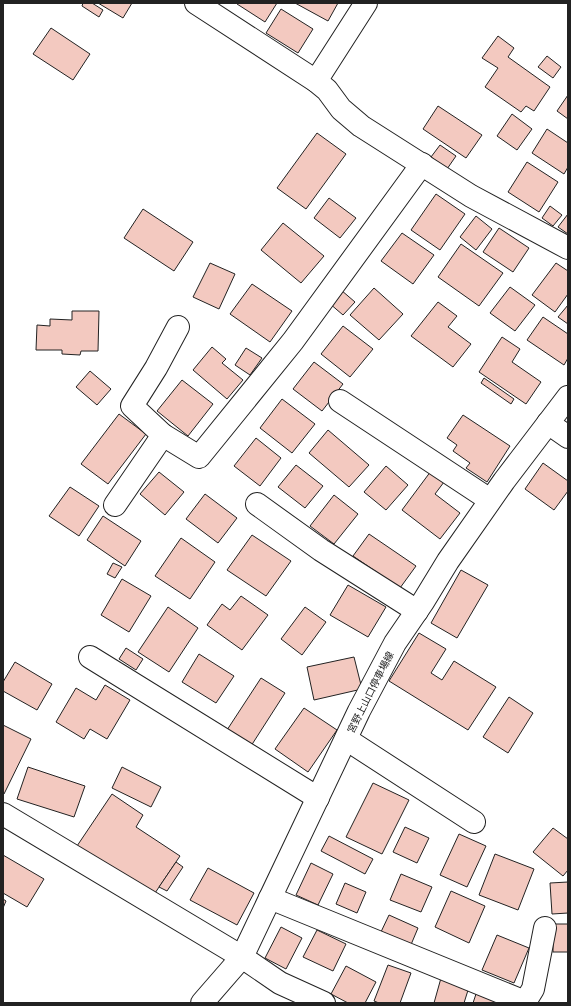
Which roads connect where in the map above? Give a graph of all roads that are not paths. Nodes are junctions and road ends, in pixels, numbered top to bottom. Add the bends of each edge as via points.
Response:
1 (196, 3) edge
2 (366, 3) edge
3 (316, 81) junction
4 (422, 164) junction
5 (568, 248) edge
6 (178, 327) dead end
7 (568, 397) edge
8 (340, 401) dead end
9 (548, 423) junction
10 (163, 435) junction
11 (568, 437) edge
12 (490, 500) junction
13 (115, 504) dead end
14 (257, 504) dead end
15 (417, 611) junction
16 (90, 657) dead end
17 (346, 739) junction
18 (318, 798) junction
19 (3, 814) edge
20 (474, 822) dead end
21 (270, 898) junction
22 (545, 928) dead end
23 (242, 957) junction
24 (525, 1002) edge
25 (202, 1003) edge
26 (324, 1003) edge

1 - 3 street
2 - 3 street
3 - 4 street via 361,126
4 - 5 street via 470,196
4 - 10 street via 293,341 199,457
6 - 10 street via 132,406
7 - 9 street, 宮野上山口停車場線
8 - 12 street
9 - 11 street
9 - 12 street, 宮野上山口停車場線
10 - 13 street
12 - 15 street, 宮野上山口停車場線
14 - 15 street via 321,550
15 - 17 street, 宮野上山口停車場線 via 395,643
16 - 18 street
17 - 18 street, 宮野上山口停車場線
17 - 20 street
18 - 21 street, 宮野上山口停車場線
19 - 23 street
21 - 23 street, 宮野上山口停車場線
21 - 24 street
22 - 24 street via 533,989
23 - 25 street, 宮野上山口停車場線
23 - 26 street via 280,983

